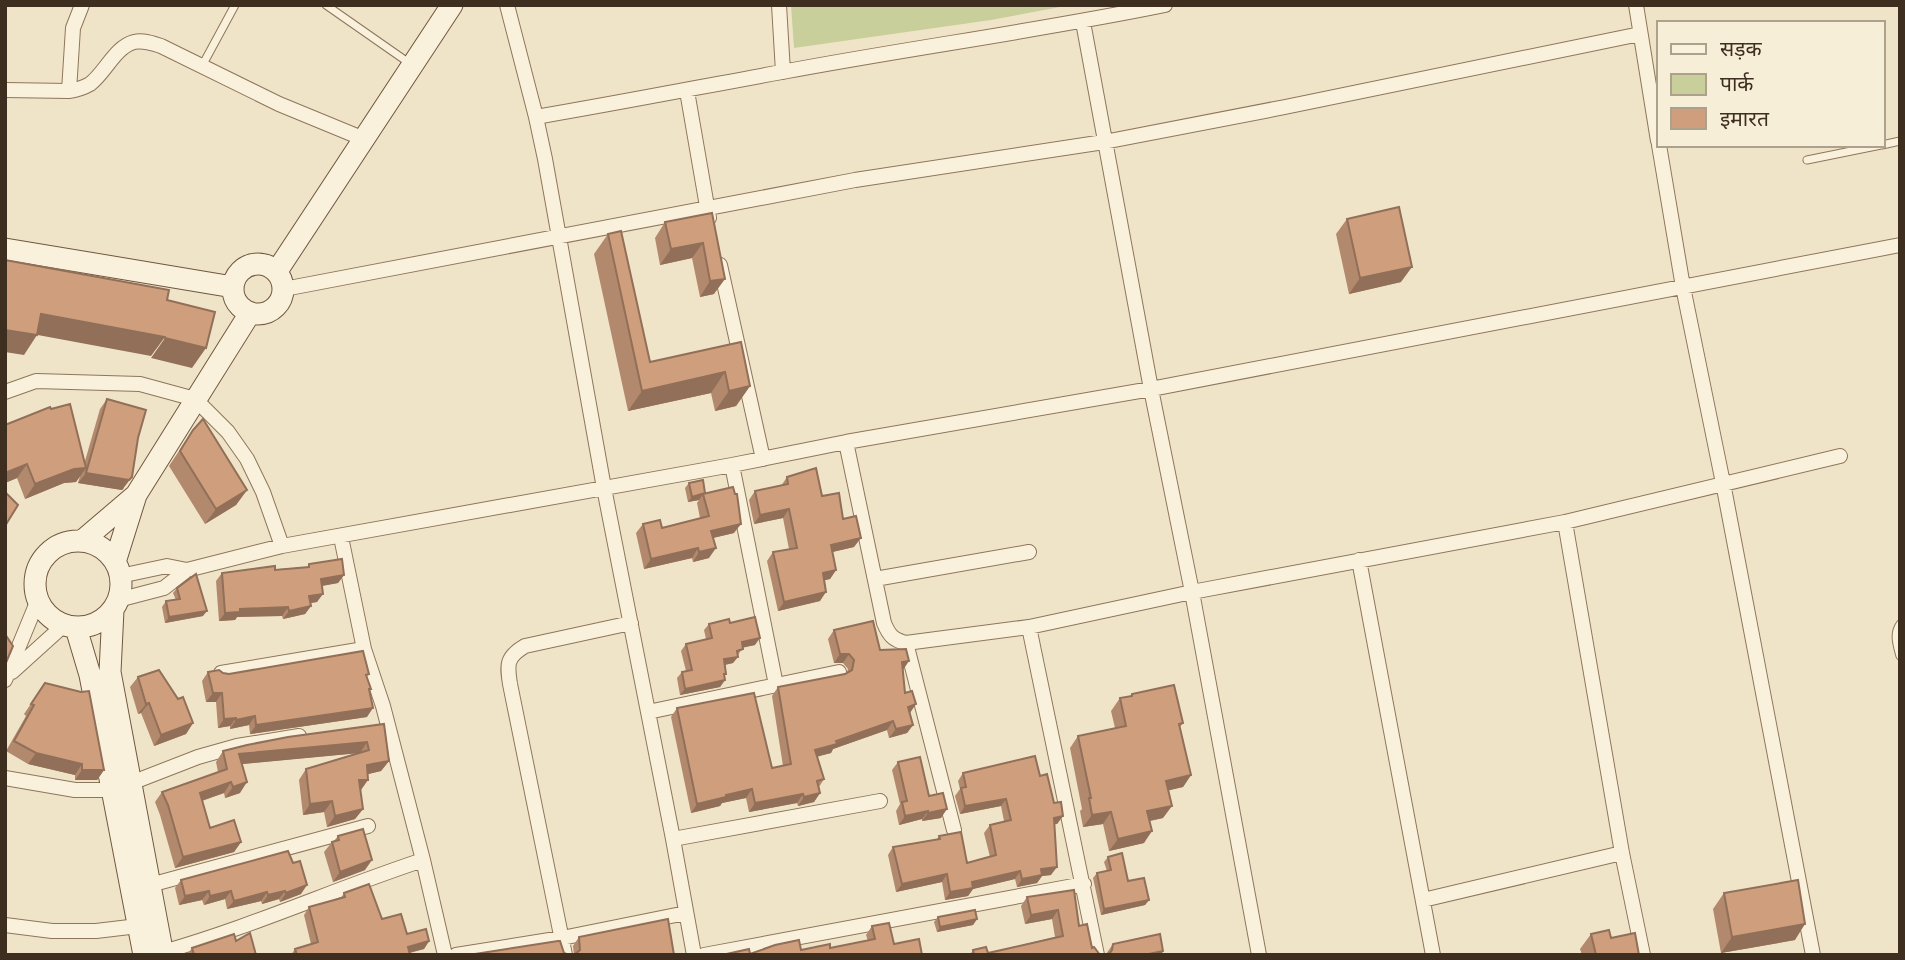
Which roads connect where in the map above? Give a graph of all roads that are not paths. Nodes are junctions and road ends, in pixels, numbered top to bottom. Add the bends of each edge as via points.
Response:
1 (82, 5) edge
2 (235, 5) edge
3 (326, 5) edge
4 (452, 5) edge
5 (507, 5) edge
6 (779, 5) edge
7 (1165, 5) edge
8 (1636, 5) edge
9 (1083, 22) junction
10 (1640, 34) junction
11 (412, 65) junction
12 (202, 67) junction
13 (783, 72) junction
14 (5, 90) edge
15 (69, 91) junction
16 (687, 91) junction
17 (536, 117) junction
18 (1657, 132) edge
19 (364, 139) junction
20 (1104, 142) junction
21 (1660, 147) edge
22 (1872, 147) edge
23 (1807, 160) dead end
24 (707, 209) junction
25 (558, 238) junction
26 (1900, 244) edge
27 (5, 249) edge
28 (280, 280) junction
29 (233, 287) junction
30 (1683, 287) junction
31 (250, 313) junction
32 (1151, 389) junction
33 (5, 392) edge
34 (195, 399) junction
35 (846, 442) junction
36 (1840, 456) dead end
37 (763, 458) junction
38 (732, 465) junction
39 (1723, 483) junction
40 (604, 488) junction
41 (136, 495) junction
42 (1564, 522) junction
43 (341, 537) junction
44 (82, 541) junction
45 (282, 547) junction
46 (1028, 552) dead end
47 (1359, 560) junction
48 (118, 569) junction
49 (187, 570) junction
50 (875, 579) junction
51 (1192, 592) junction
52 (38, 600) junction
53 (116, 605) junction
54 (631, 623) junction
55 (1900, 624) edge
56 (70, 626) junction
57 (1029, 627) junction
58 (906, 643) junction
59 (364, 649) junction
60 (1900, 656) edge
61 (839, 672) edge
62 (220, 673) edge
63 (7, 678) edge
64 (776, 685) junction
65 (648, 712) junction
66 (306, 735) edge
67 (5, 778) edge
68 (122, 786) junction
69 (880, 801) dead end
70 (368, 826) dead end
71 (954, 830) edge
72 (673, 839) junction
73 (1622, 853) junction
74 (423, 860) junction
75 (1084, 884) junction
76 (150, 885) junction
77 (1423, 900) junction
78 (686, 913) junction
79 (5, 925) edge
80 (138, 926) junction
81 (562, 938) junction
82 (157, 954) edge
83 (445, 955) edge
84 (456, 955) edge
85 (565, 955) edge
86 (694, 955) edge
87 (704, 955) edge
88 (1097, 955) edge
89 (1259, 955) edge
90 (1433, 955) edge
91 (1643, 955) edge
92 (1813, 955) edge

1 - 15 street via 73,28
2 - 12 lane
3 - 11 lane
4 - 11 street
5 - 17 street
6 - 13 street
7 - 9 street
8 - 10 street
9 - 13 street
9 - 20 street
10 - 18 street
10 - 20 street
11 - 19 street
12 - 15 street via 161,46 133,43 90,83
12 - 19 street
13 - 16 street
14 - 15 street
16 - 17 street
16 - 24 street
17 - 25 street
19 - 28 street
20 - 24 street via 855,180
20 - 32 street
21 - 30 street
22 - 23 lane
24 - 25 street
24 - 37 street
25 - 28 street
25 - 40 street
26 - 30 street
27 - 29 street
28 - 29 street via 269,265 259,263 241,270
28 - 31 street via 282,299 276,307 268,313
29 - 31 street via 240,307
30 - 32 street
30 - 39 street
31 - 34 street
32 - 35 street
32 - 51 street
33 - 34 street via 36,381 140,384
34 - 41 street
34 - 45 street via 247,459
35 - 37 street
35 - 50 street
36 - 39 street
37 - 38 street
38 - 40 street
38 - 64 street
39 - 42 street
39 - 92 street
40 - 43 street
40 - 54 street
41 - 44 street
41 - 48 street
42 - 47 street
42 - 73 street
43 - 45 street
43 - 59 street
44 - 48 street via 101,547
44 - 52 street via 60,545 44,558 35,578
45 - 49 street
46 - 50 street
47 - 51 street
47 - 77 street
48 - 49 street via 167,566
48 - 53 street via 121,588
49 - 53 street via 164,588
50 - 58 street via 884,624 889,634
51 - 57 street
51 - 89 street
52 - 56 street via 49,616
52 - 63 street
53 - 56 street via 89,626
53 - 68 street via 110,672
54 - 65 street
54 - 81 street via 525,646 510,657 508,666
55 - 60 lane via 1896,639
56 - 63 street
56 - 68 street via 90,675
57 - 58 street
57 - 75 street
58 - 71 street
59 - 62 street
59 - 74 street via 381,725
61 - 64 street
64 - 65 street
65 - 72 street
66 - 68 street via 237,746
67 - 68 street via 75,790
68 - 76 street
68 - 80 street
69 - 72 street
70 - 76 street
72 - 78 street
73 - 77 street
73 - 91 street
74 - 82 street via 228,933
74 - 83 street
75 - 87 street
75 - 88 street
76 - 82 street
77 - 90 street
78 - 81 street
78 - 86 street
79 - 80 street via 52,931
80 - 82 street
81 - 84 street
81 - 85 street

